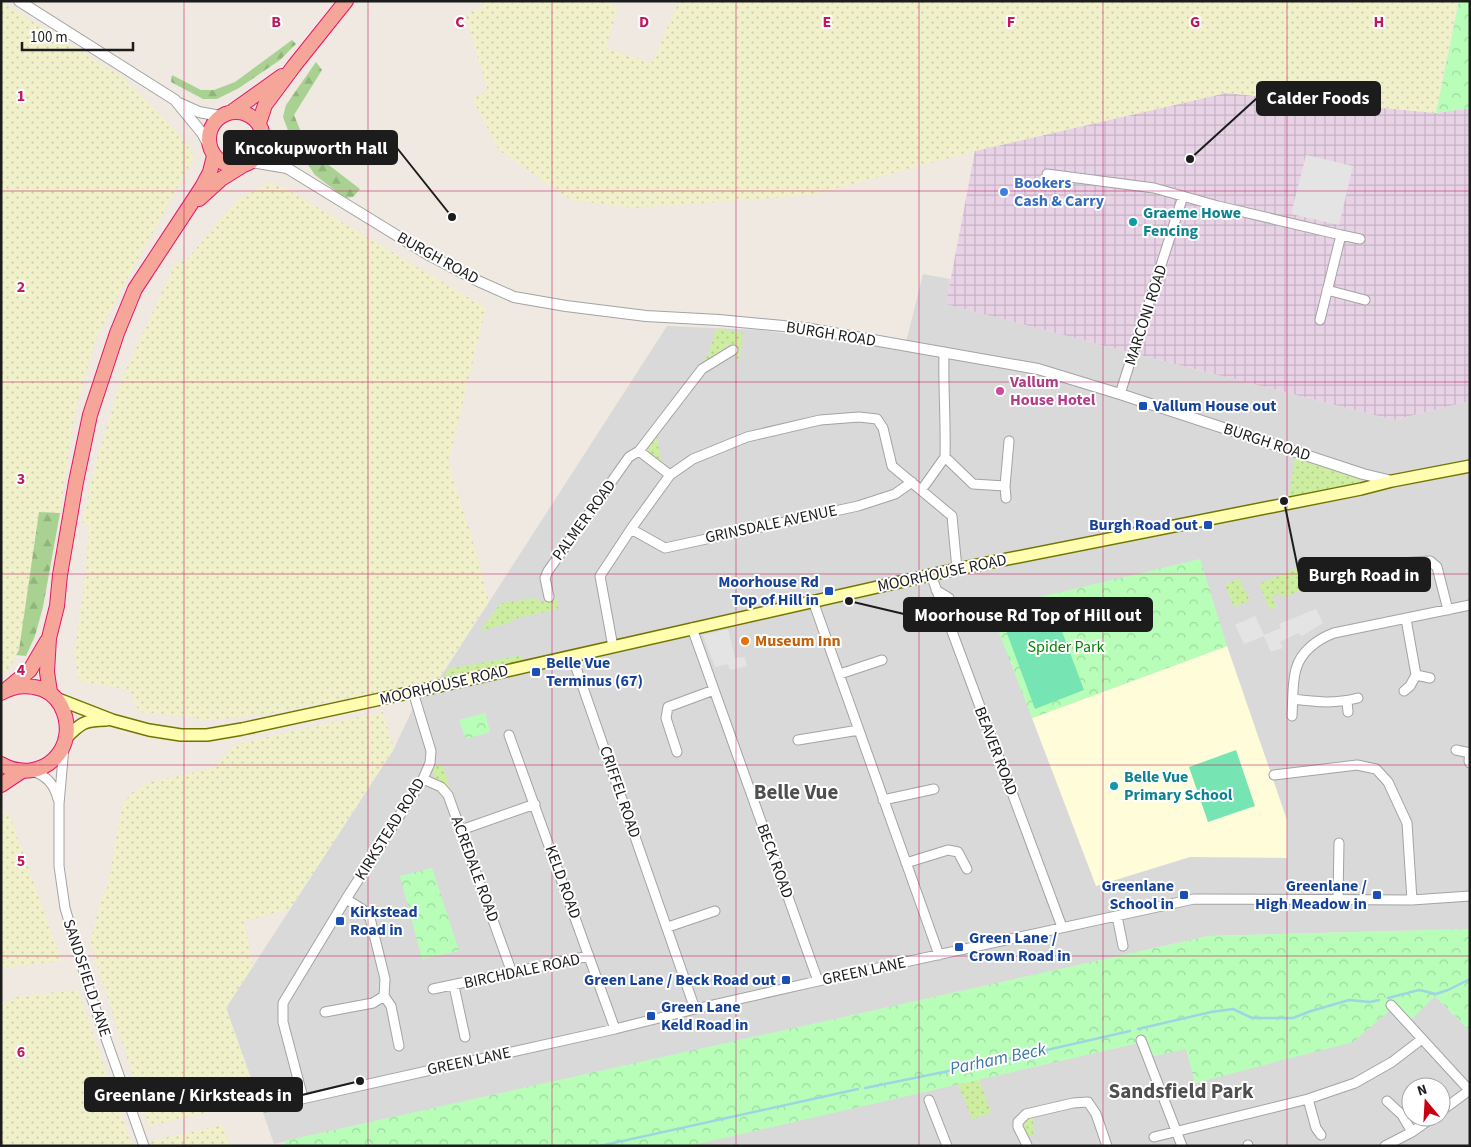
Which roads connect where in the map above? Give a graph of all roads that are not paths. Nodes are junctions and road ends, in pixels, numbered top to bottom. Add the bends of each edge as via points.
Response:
1 (19, 1) edge
2 (346, 1) edge
3 (294, 66) junction
4 (176, 101) junction
5 (226, 114) junction
6 (259, 123) junction
7 (264, 138) junction
8 (212, 151) junction
9 (246, 164) junction
10 (288, 168) junction
11 (1047, 174) dead end
12 (1183, 196) junction
13 (190, 208) junction
14 (1341, 235) junction
15 (1360, 239) dead end
16 (1327, 290) junction
17 (1365, 300) dead end
18 (1320, 320) dead end
19 (733, 350) dead end
20 (944, 352) junction
21 (1120, 394) junction
22 (1009, 441) dead end
23 (638, 451) junction
24 (945, 458) junction
25 (1470, 466) edge
26 (1363, 474) junction
27 (670, 475) junction
28 (912, 482) junction
29 (1392, 482) junction
30 (925, 485) dead end
31 (1005, 486) junction
32 (1361, 489) junction
33 (1006, 498) dead end
34 (631, 529) junction
35 (1351, 566) dead end
36 (957, 568) junction
37 (931, 575) junction
38 (549, 596) dead end
39 (813, 601) junction
40 (1470, 605) edge
41 (1448, 610) junction
42 (1406, 619) junction
43 (692, 628) junction
44 (49, 638) junction
45 (613, 647) junction
46 (572, 656) junction
47 (882, 660) dead end
48 (840, 674) junction
49 (1416, 675) junction
50 (1430, 678) dead end
51 (714, 690) junction
52 (4, 691) edge
53 (1404, 691) dead end
54 (413, 692) junction
55 (54, 696) junction
56 (1358, 698) dead end
57 (1293, 699) junction
58 (1347, 701) junction
59 (1348, 712) dead end
60 (1292, 716) dead end
61 (112, 720) junction
62 (859, 730) junction
63 (509, 735) dead end
64 (798, 740) dead end
65 (66, 741) junction
66 (1456, 750) dead end
67 (678, 752) dead end
68 (1470, 753) edge
69 (1470, 762) edge
70 (1, 764) edge
71 (27, 771) junction
72 (1274, 775) dead end
73 (423, 779) junction
74 (1, 785) edge
75 (934, 789) dead end
76 (883, 800) junction
77 (59, 804) junction
78 (535, 804) junction
79 (462, 830) junction
80 (1339, 843) dead end
81 (906, 863) junction
82 (967, 869) dead end
83 (1470, 896) edge
84 (346, 899) junction
85 (1338, 899) junction
86 (1412, 900) junction
87 (715, 911) dead end
88 (1117, 916) junction
89 (668, 927) junction
90 (1062, 927) junction
91 (1123, 946) dead end
92 (939, 955) junction
93 (589, 956) junction
94 (512, 973) junction
95 (818, 981) junction
96 (454, 986) junction
97 (433, 990) dead end
98 (384, 996) junction
99 (1392, 1005) dead end
100 (695, 1008) junction
101 (326, 1012) dead end
102 (615, 1029) junction
103 (465, 1036) dead end
104 (1422, 1039) junction
105 (1142, 1040) dead end
106 (399, 1046) dead end
107 (1469, 1090) edge
108 (303, 1098) junction
109 (1308, 1099) junction
110 (929, 1100) dead end
111 (1387, 1101) dead end
112 (1451, 1104) edge
113 (266, 1107) dead end
114 (1419, 1127) edge
115 (1177, 1132) junction
116 (1412, 1132) junction
117 (1321, 1136) dead end
118 (1154, 1137) dead end
119 (1027, 1145) edge
120 (144, 1146) edge
121 (947, 1146) edge
122 (1107, 1146) edge
123 (1182, 1146) edge
124 (1385, 1146) edge

1 - 4 street
2 - 3 highway
3 - 5 highway
3 - 6 highway via 265,105
4 - 5 street via 200,112
4 - 8 street
5 - 6 highway via 240,112
5 - 8 highway via 210,129 208,137
6 - 7 highway
7 - 9 highway via 258,156
7 - 10 street, BURGH ROAD
8 - 9 highway via 227,165
8 - 13 highway via 210,172
9 - 10 street, BURGH ROAD
9 - 13 highway via 220,180
10 - 20 street, BURGH ROAD via 426,254 514,297 646,316 805,328
11 - 12 street via 1154,188
12 - 14 street
12 - 21 street, MARCONI ROAD
13 - 44 highway via 135,289 90,415
14 - 15 street
14 - 16 street
16 - 17 street
16 - 18 street
19 - 23 street, PALMER ROAD via 702,369
20 - 21 street, BURGH ROAD via 1038,368
20 - 24 street
21 - 26 street, BURGH ROAD
22 - 31 street
23 - 27 street
23 - 38 street, PALMER ROAD via 629,458 548,571 545,578
24 - 30 street
24 - 31 street via 973,484
25 - 29 main road, MOORHOUSE ROAD
26 - 29 street, BURGH ROAD
26 - 32 street
27 - 28 street via 693,459 747,437 820,420 859,417 878,419 892,466
27 - 34 street
28 - 34 street, GRINSDALE AVENUE via 895,494 858,506 665,548
28 - 36 street via 952,516
29 - 32 main road, MOORHOUSE ROAD
31 - 33 street
32 - 36 main road, MOORHOUSE ROAD
34 - 45 street via 600,576
35 - 41 street via 1430,560 1437,566
36 - 37 main road, MOORHOUSE ROAD
37 - 39 main road, MOORHOUSE ROAD
37 - 90 street, BEAVER ROAD via 936,590 949,598 946,617
39 - 43 main road, MOORHOUSE ROAD
39 - 48 street
40 - 41 street
41 - 42 street
42 - 49 street
42 - 57 street via 1334,633 1314,642 1296,668
43 - 45 main road, MOORHOUSE ROAD
43 - 51 street, BECK ROAD
44 - 52 highway via 30,670
44 - 55 highway via 47,672
45 - 46 main road, MOORHOUSE ROAD
46 - 54 main road, MOORHOUSE ROAD
46 - 89 street, CRIFFEL ROAD
47 - 48 street
48 - 62 street
49 - 50 street
49 - 53 street
51 - 67 street via 668,707 666,718
51 - 95 street, BECK ROAD
52 - 55 highway via 30,686
54 - 61 main road, MOORHOUSE ROAD via 207,734 181,735
54 - 73 street, KIRKSTEAD ROAD via 431,751
55 - 61 main road, MOORHOUSE ROAD
55 - 65 highway via 68,725
56 - 58 street
57 - 58 street via 1323,703
57 - 60 street
58 - 59 street
61 - 65 main road, MOORHOUSE ROAD via 82,723
62 - 64 street
62 - 76 street
63 - 78 street, KELD ROAD
65 - 71 highway via 56,758 44,767
65 - 77 street, SANDSFIELD LANE
66 - 68 street
68 - 69 street
70 - 71 highway
71 - 74 highway
71 - 77 street via 46,777
72 - 86 street via 1357,764 1376,769 1388,782 1407,823
73 - 79 street, ACREDALE ROAD via 441,787 448,795
73 - 84 street, KIRKSTEAD ROAD
75 - 76 street
76 - 81 street
77 - 120 street, SANDSFIELD LANE via 59,866 65,908 92,999
78 - 79 street
78 - 93 street, KELD ROAD
79 - 94 street, ACREDALE ROAD
80 - 85 street
81 - 82 street via 948,850 958,852
81 - 92 street
83 - 86 street, GREEN LANE
84 - 98 street via 370,918 385,979
84 - 108 street, KIRKSTEAD ROAD via 283,1003 283,1022
85 - 86 street, GREEN LANE
85 - 88 street, GREEN LANE via 1194,899
87 - 89 street
88 - 90 street, GREEN LANE
88 - 91 street
89 - 100 street, CRIFFEL ROAD
90 - 92 street, GREEN LANE
92 - 95 street, GREEN LANE
93 - 94 street, BIRCHDALE ROAD
93 - 102 street, KELD ROAD
94 - 96 street, BIRCHDALE ROAD
95 - 100 street, GREEN LANE
96 - 97 street, BIRCHDALE ROAD
96 - 103 street, BIRCHDALE ROAD
98 - 101 street via 373,1003
98 - 106 street via 391,1006
99 - 104 street
100 - 102 street, GREEN LANE
102 - 108 street, GREEN LANE
104 - 107 street
104 - 109 street via 1392,1062 1355,1083
105 - 115 street
107 - 112 street
108 - 113 street, GREEN LANE
109 - 115 street
109 - 117 street
110 - 121 street
111 - 116 street
114 - 116 street
115 - 118 street
115 - 123 street
116 - 124 street
119 - 122 street via 1018,1127 1018,1122 1026,1114 1088,1102 1096,1114

